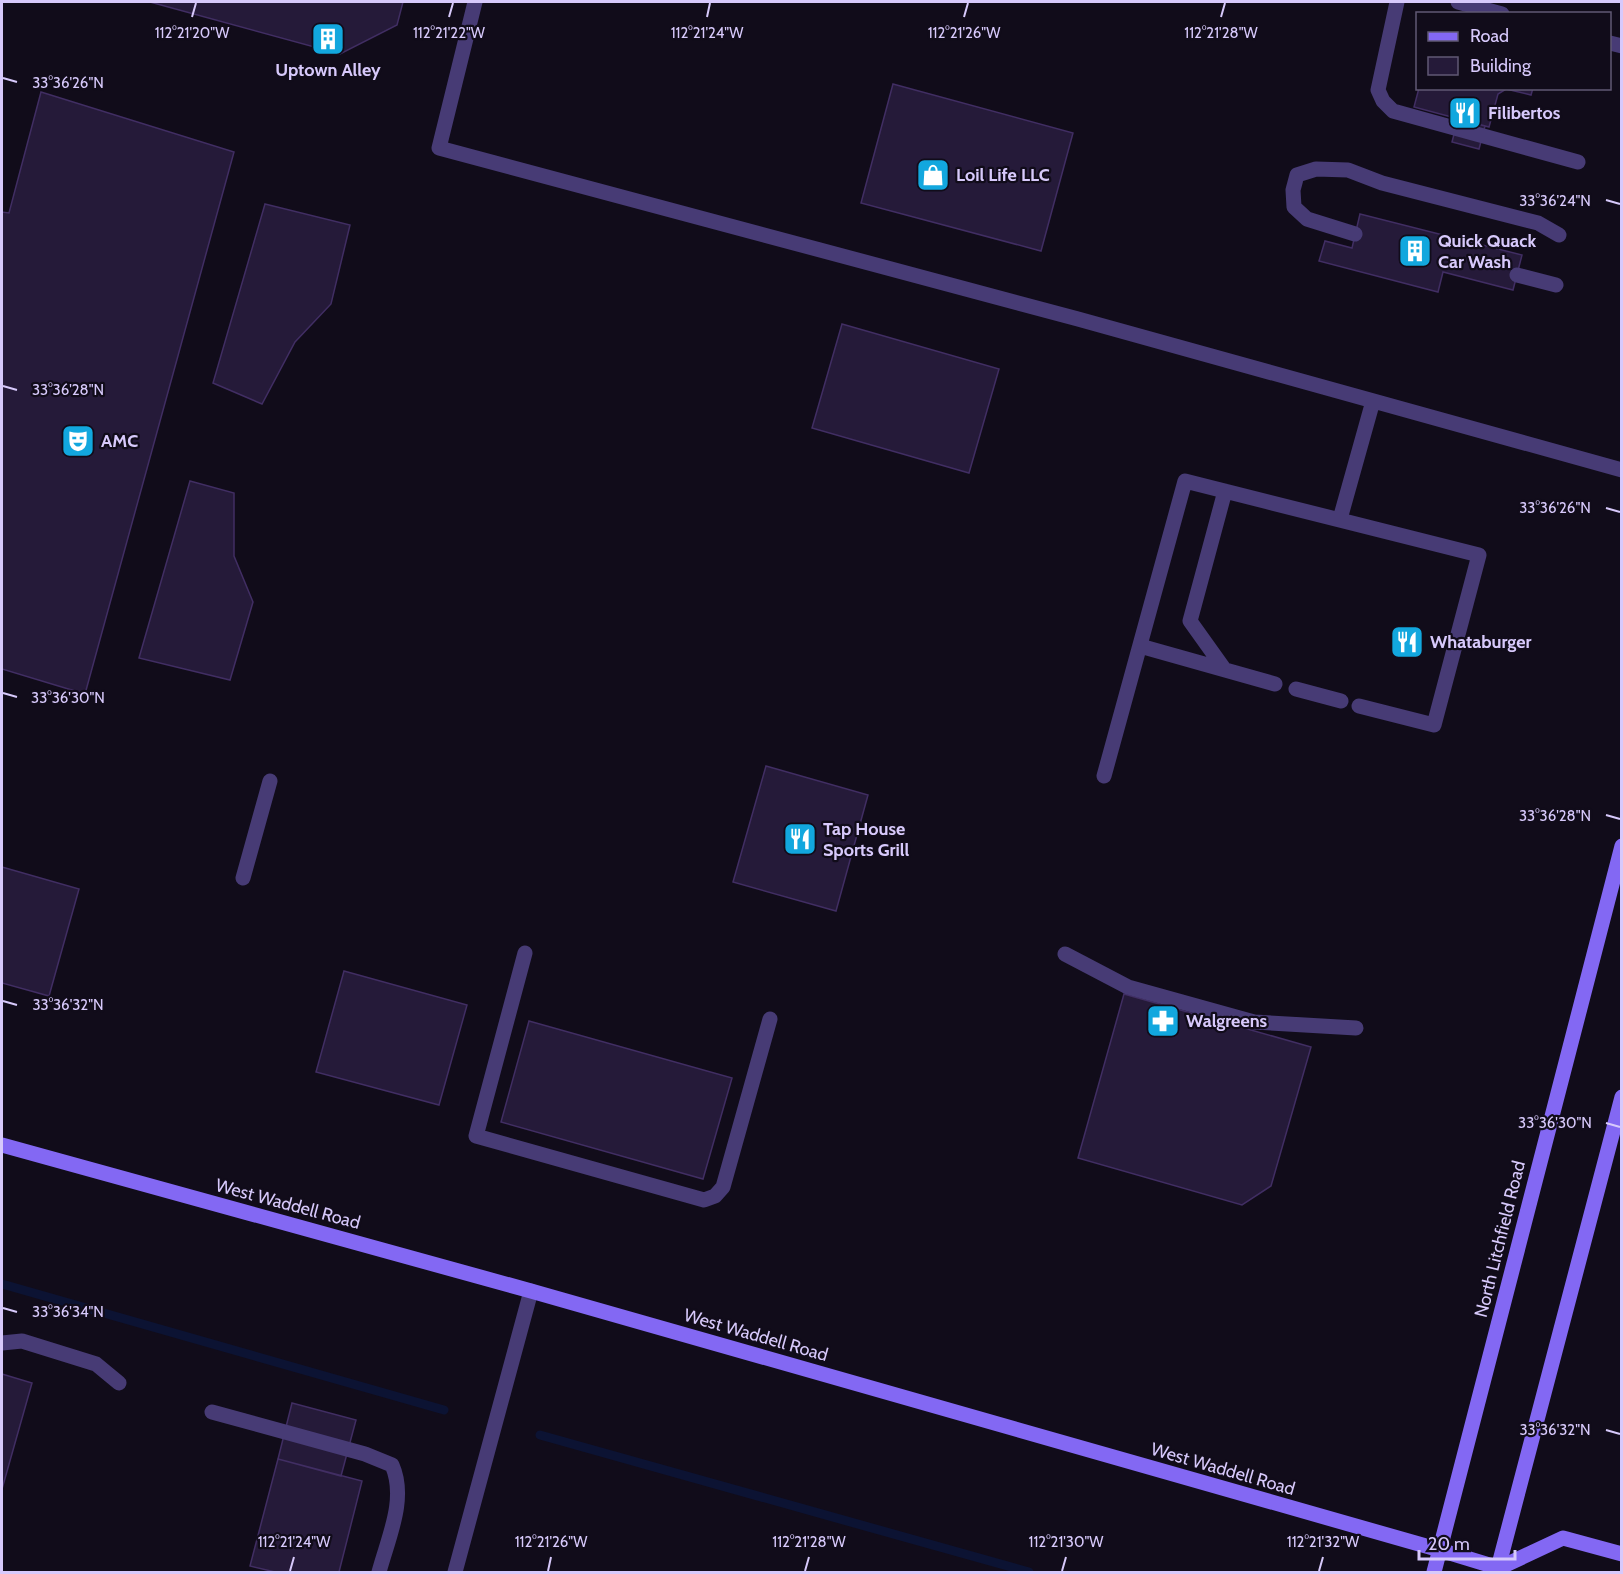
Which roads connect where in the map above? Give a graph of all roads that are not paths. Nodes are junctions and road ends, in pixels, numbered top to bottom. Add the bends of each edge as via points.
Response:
1 (475, 2) edge
2 (1397, 2) edge
3 (1458, 2) edge
4 (1495, 12) edge
5 (1578, 162) dead end
6 (1355, 234) dead end
7 (1559, 235) dead end
8 (1517, 275) dead end
9 (1556, 285) dead end
10 (1374, 401) junction
11 (1622, 470) edge
12 (1225, 491) junction
13 (1340, 519) junction
14 (1140, 646) junction
15 (1225, 670) junction
16 (1275, 684) dead end
17 (1296, 689) dead end
18 (1341, 701) dead end
19 (1359, 706) dead end
20 (1104, 776) dead end
21 (270, 781) dead end
22 (1622, 846) edge
23 (243, 878) dead end
24 (525, 953) dead end
25 (1065, 954) dead end
26 (770, 1019) dead end
27 (1356, 1028) dead end
28 (1622, 1097) edge
29 (2, 1145) edge
30 (531, 1291) junction
31 (2, 1343) edge
32 (119, 1383) dead end
33 (212, 1412) dead end
34 (1440, 1550) junction
35 (1622, 1554) edge
36 (1500, 1571) edge
37 (378, 1572) edge
38 (455, 1572) edge
39 (1434, 1572) edge

1 - 10 lane via 439,148
2 - 5 lane via 1378,90 1393,111
3 - 4 lane
6 - 7 lane via 1307,219 1294,207 1297,175 1316,169 1348,170 1382,183 1538,224
8 - 9 lane
10 - 11 lane
10 - 13 lane
12 - 13 lane
12 - 14 lane via 1185,482
12 - 15 lane via 1190,621
13 - 19 lane via 1479,555 1434,725
14 - 15 lane
14 - 20 lane
15 - 16 lane
17 - 18 lane
21 - 23 lane
22 - 34 main road, North Litchfield Road
24 - 26 lane via 476,1136 704,1200 723,1187
25 - 27 lane via 1128,987 1254,1022
28 - 36 main road
29 - 30 main road, West Waddell Road
30 - 34 main road, West Waddell Road
30 - 38 lane
31 - 32 lane via 22,1341 96,1364
33 - 37 lane via 392,1465 399,1497
34 - 36 main road, West Waddell Road
34 - 39 main road, North Litchfield Road
35 - 36 main road via 1563,1538

